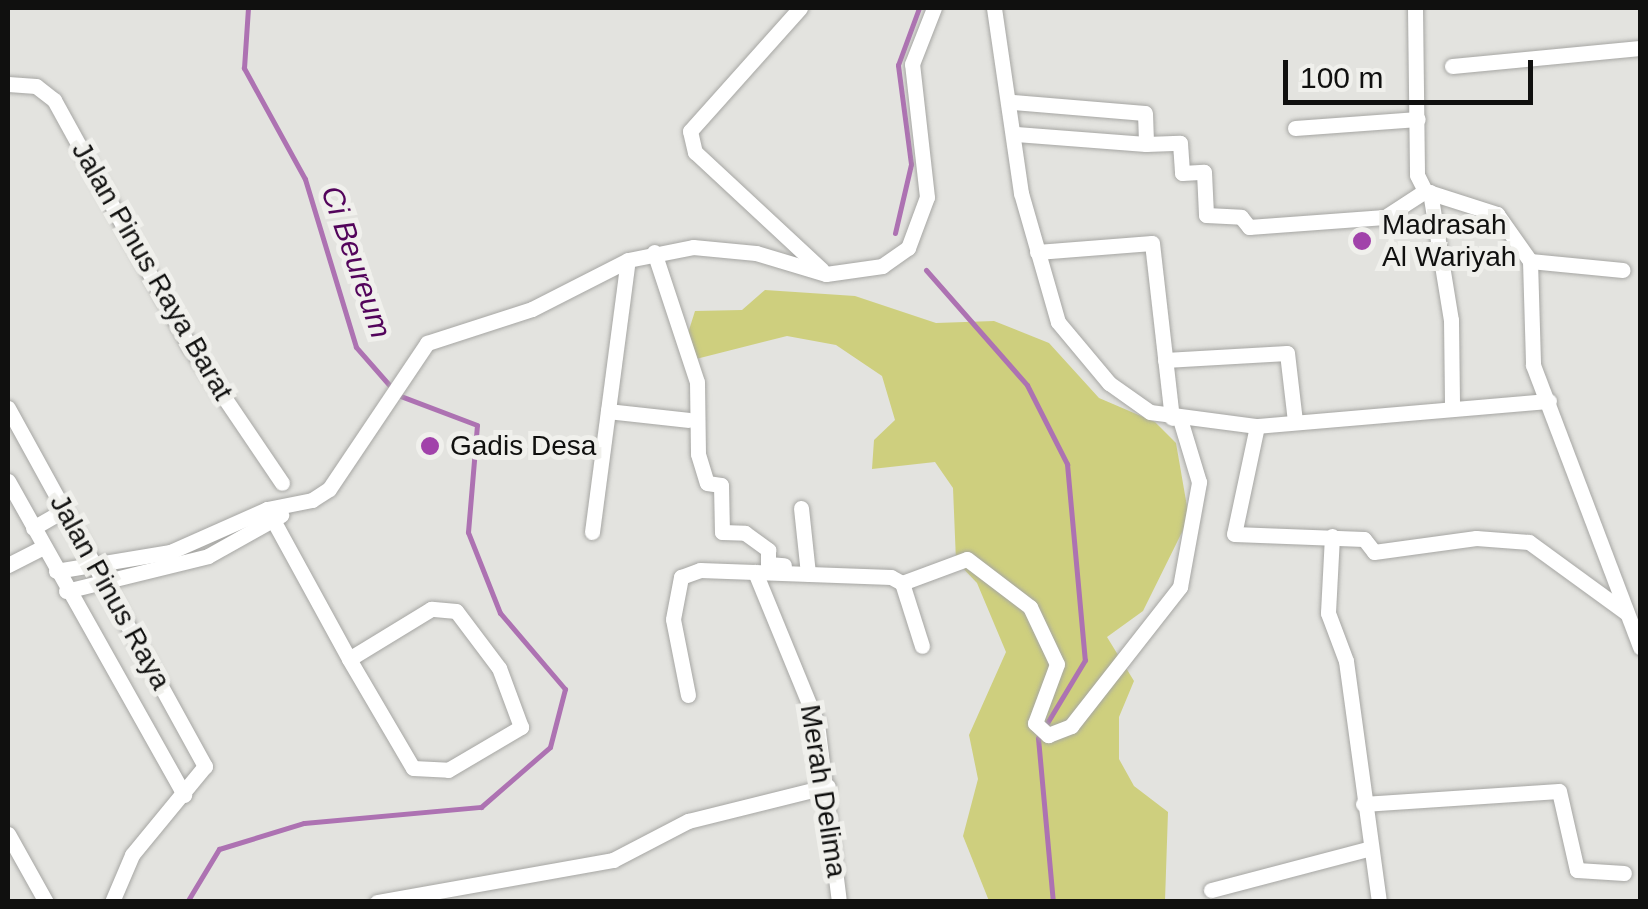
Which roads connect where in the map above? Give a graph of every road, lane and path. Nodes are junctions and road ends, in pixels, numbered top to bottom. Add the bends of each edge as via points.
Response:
1 (800, 8) edge
2 (934, 8) edge
3 (994, 8) edge
4 (1415, 8) edge
5 (1640, 48) edge
6 (1452, 66) dead end
7 (8, 84) edge
8 (1013, 102) junction
9 (1418, 119) junction
10 (1295, 128) dead end
11 (1016, 134) junction
12 (1146, 144) junction
13 (1427, 192) junction
14 (654, 252) junction
15 (1038, 252) junction
16 (628, 260) junction
17 (1530, 262) junction
18 (1624, 270) dead end
19 (826, 274) junction
20 (1166, 360) junction
21 (1549, 401) junction
22 (8, 408) edge
23 (1452, 408) junction
24 (608, 411) junction
25 (1176, 418) junction
26 (689, 420) dead end
27 (1295, 421) junction
28 (1257, 426) junction
29 (8, 480) edge
30 (282, 482) dead end
31 (800, 508) dead end
32 (64, 510) junction
33 (271, 516) junction
34 (32, 528) junction
35 (592, 532) dead end
36 (1332, 536) junction
37 (42, 548) junction
38 (94, 565) junction
39 (8, 566) edge
40 (808, 570) junction
41 (56, 571) junction
42 (755, 572) junction
43 (105, 582) junction
44 (902, 584) junction
45 (66, 590) junction
46 (1625, 612) junction
47 (922, 646) dead end
48 (1640, 647) edge
49 (349, 659) junction
50 (688, 695) dead end
51 (828, 786) junction
52 (184, 795) junction
53 (1363, 804) junction
54 (8, 834) edge
55 (1368, 848) junction
56 (1624, 873) dead end
57 (1211, 890) dead end
58 (46, 902) edge
59 (112, 902) edge
60 (377, 902) edge
61 (840, 902) edge
62 (1378, 902) edge

1 - 19 street via 694,122 691,143
2 - 19 street via 912,64 928,173 921,227 882,266
3 - 8 street
4 - 9 street
5 - 6 street
7 - 30 street, Jalan Pinus Raya Barat via 36,86 54,100 190,347
8 - 11 street
8 - 12 street via 1145,114
9 - 10 street
9 - 13 street
11 - 12 street
11 - 15 street
12 - 13 street via 1180,143 1182,173 1206,176 1206,216 1241,216 1248,227 1385,217
13 - 17 street via 1497,214
13 - 23 street via 1450,307
14 - 16 street
14 - 19 street via 734,249
14 - 40 street via 697,382 698,454 706,483 721,485 722,532 745,533 768,550 768,564
15 - 20 street via 1152,242
15 - 25 street via 1058,322 1090,365
16 - 24 street
16 - 33 street via 410,357 330,489
17 - 18 street
17 - 21 street via 1533,365
20 - 25 street
20 - 27 street via 1287,353
21 - 23 street
21 - 46 street
22 - 32 street, Jalan Pinus Raya
23 - 27 street
24 - 26 street
24 - 35 street
25 - 28 street
25 - 44 street via 1199,482 1180,587 1071,726 1048,735 1035,723 1057,664 1030,607 967,559
27 - 28 street
28 - 36 street via 1234,534
29 - 34 street, Jalan Pinus Raya
31 - 40 street
32 - 34 street
32 - 38 street, Jalan Pinus Raya
33 - 38 street via 170,552
33 - 43 street via 208,556
33 - 49 street
34 - 37 street, Jalan Pinus Raya
36 - 46 street via 1364,540 1374,552 1476,538 1528,542
36 - 53 street via 1328,613 1346,661
37 - 39 street
37 - 41 street, Jalan Pinus Raya
38 - 41 street
38 - 43 street, Jalan Pinus Raya
40 - 42 street
40 - 44 street
41 - 45 street, Jalan Pinus Raya
42 - 50 street via 681,577 673,619
42 - 51 street, Merah Delima via 808,689
43 - 45 street
43 - 52 street, Jalan Pinus Raya via 204,762 202,777
44 - 47 street
45 - 52 street, Jalan Pinus Raya
46 - 48 street
49 - 49 street via 422,773 448,770 522,727 498,668 456,610 431,610
51 - 60 street via 688,821 613,860
51 - 61 street, Merah Delima
52 - 59 street via 132,855
53 - 55 street
53 - 56 street via 1559,791 1577,870
54 - 58 street
55 - 57 street
55 - 62 street

